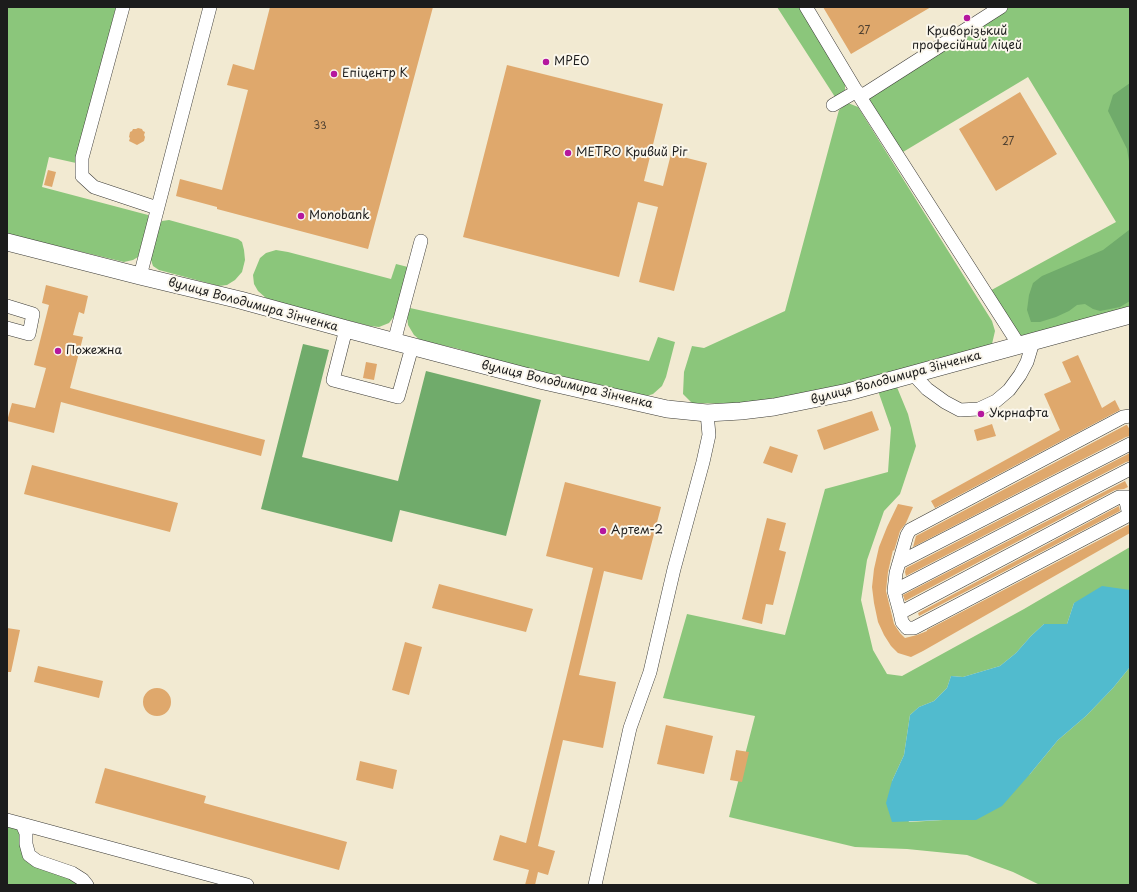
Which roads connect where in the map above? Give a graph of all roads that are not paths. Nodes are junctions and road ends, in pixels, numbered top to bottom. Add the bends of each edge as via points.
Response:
1 (123, 7) edge
2 (210, 7) edge
3 (806, 7) edge
4 (1001, 7) edge
5 (859, 94) junction
6 (833, 105) dead end
7 (157, 208) junction
8 (7, 242) edge
9 (421, 242) dead end
10 (140, 276) junction
11 (7, 306) edge
12 (1130, 315) edge
13 (7, 328) edge
14 (346, 329) junction
15 (394, 342) junction
16 (1026, 344) junction
17 (412, 347) junction
18 (913, 374) junction
19 (707, 413) junction
20 (1130, 416) edge
21 (1130, 444) edge
22 (1130, 469) edge
23 (1127, 497) edge
24 (900, 562) junction
25 (894, 591) junction
26 (900, 613) junction
27 (7, 820) edge
28 (22, 824) junction
29 (87, 885) edge
30 (247, 885) edge
31 (595, 885) edge

1 - 7 lane via 82,158 82,176 94,187
2 - 7 lane
3 - 5 lane
4 - 5 lane
5 - 6 lane
5 - 16 lane
7 - 10 lane
8 - 10 main road, вулиця Володимира Зінченка
9 - 15 lane
10 - 14 main road, вулиця Володимира Зінченка
11 - 13 lane via 33,314 28,334
12 - 16 main road, вулиця Володимира Зінченка
14 - 15 main road, вулиця Володимира Зінченка
14 - 17 lane via 333,380 398,397
15 - 17 main road, вулиця Володимира Зінченка
16 - 18 main road, вулиця Володимира Зінченка
16 - 18 lane via 1027,362 1020,375 1009,390 996,401 979,409 955,408 927,389
17 - 19 main road, вулиця Володимира Зінченка via 659,407
18 - 19 main road, вулиця Володимира Зінченка via 848,392 774,407
19 - 31 lane via 709,435 703,462 650,672 630,728
20 - 24 lane via 910,530
21 - 24 lane
22 - 25 lane
23 - 26 lane via 1119,497
23 - 26 lane via 1129,515 914,628 907,628
24 - 25 lane
25 - 26 lane
27 - 28 lane
28 - 29 lane via 30,855 37,861 72,873
28 - 30 lane

